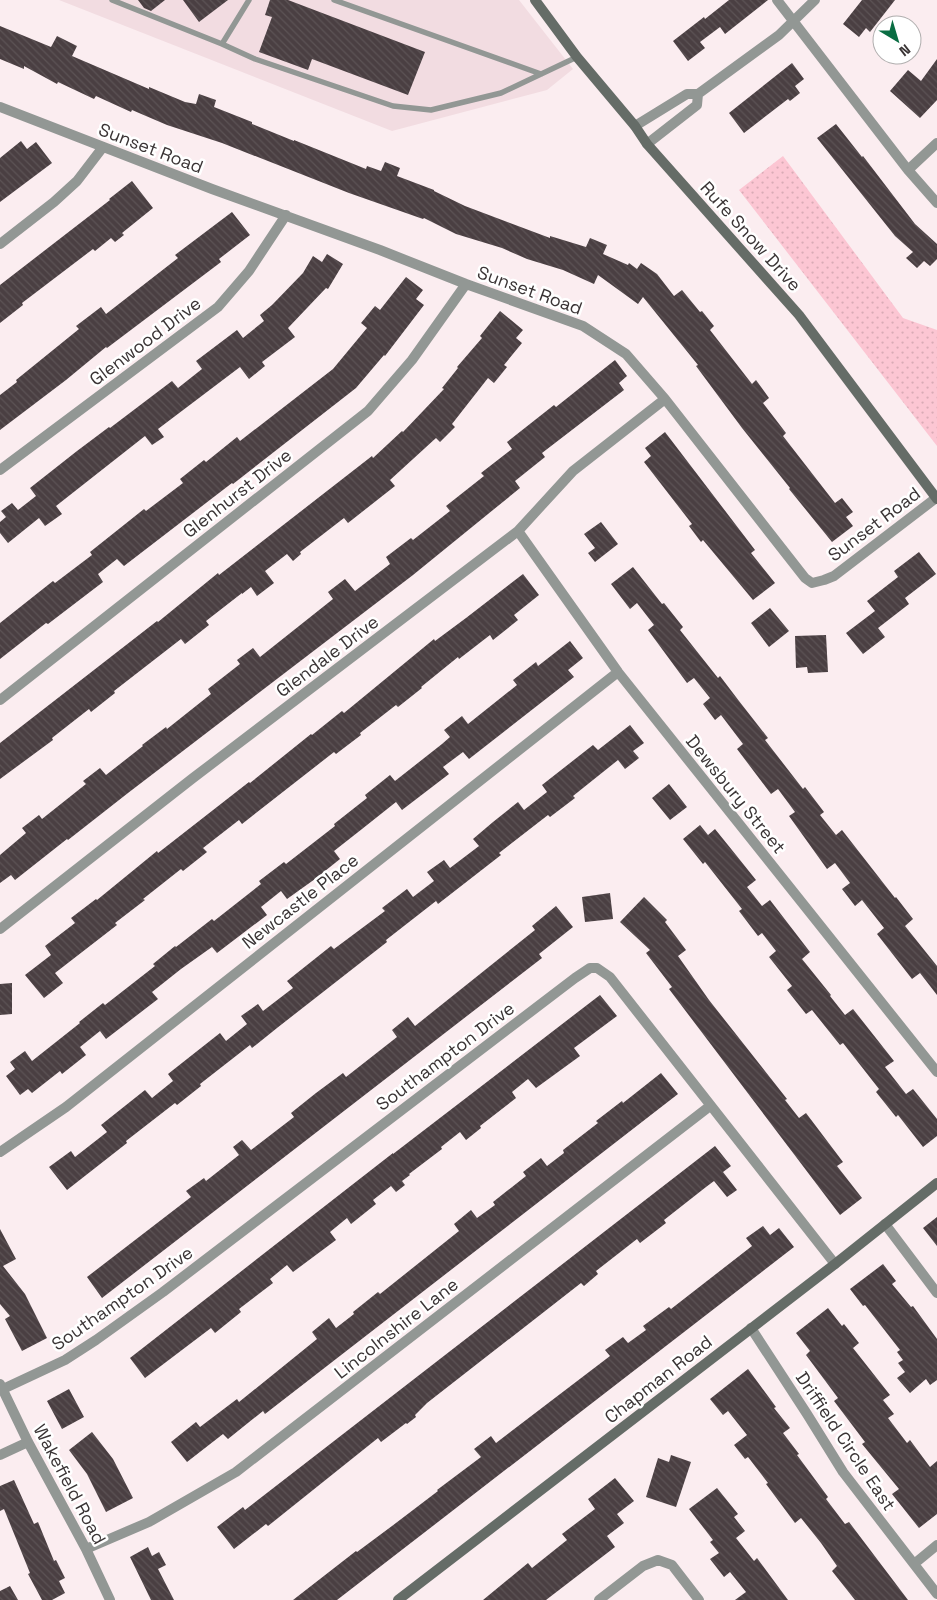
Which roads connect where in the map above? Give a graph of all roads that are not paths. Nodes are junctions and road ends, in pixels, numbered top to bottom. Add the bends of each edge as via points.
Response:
1 (112, 0) edge
2 (249, 0) edge
3 (334, 0) edge
4 (535, 0) edge
5 (777, 0) edge
6 (815, 0) edge
7 (793, 22) junction
8 (222, 44) junction
9 (577, 57) junction
10 (541, 74) junction
11 (698, 94) junction
12 (0, 107) edge
13 (635, 126) junction
14 (937, 143) edge
15 (647, 144) junction
16 (103, 147) junction
17 (908, 170) junction
18 (937, 203) edge
19 (286, 215) junction
20 (0, 244) edge
21 (466, 284) junction
22 (666, 399) junction
23 (0, 470) edge
24 (936, 498) edge
25 (518, 531) junction
26 (618, 672) junction
27 (0, 700) edge
28 (0, 929) edge
29 (937, 1072) edge
30 (710, 1106) junction
31 (0, 1152) edge
32 (937, 1184) edge
33 (885, 1224) junction
34 (835, 1264) junction
35 (937, 1293) edge
36 (751, 1328) junction
37 (1, 1386) edge
38 (28, 1442) junction
39 (0, 1455) edge
40 (937, 1546) edge
41 (86, 1549) junction
42 (914, 1564) junction
43 (937, 1594) edge
44 (110, 1600) edge
45 (398, 1600) edge
46 (598, 1600) edge
47 (699, 1600) edge

1 - 8 lane
2 - 8 lane
3 - 10 lane
4 - 9 street, Rufe Snow Drive
5 - 7 street
6 - 7 street
7 - 11 street via 779,36
7 - 17 street
8 - 10 lane via 255,59 393,106 431,110 501,93
9 - 10 lane
9 - 13 street, Rufe Snow Drive
11 - 13 street via 687,94
11 - 15 street via 697,106
12 - 16 street, Sunset Road
13 - 15 street, Rufe Snow Drive
14 - 17 street
15 - 24 street, Rufe Snow Drive via 799,315
16 - 19 street, Sunset Road
16 - 20 street via 77,181
17 - 18 street
19 - 21 street, Sunset Road
19 - 23 street, Glenwood Drive via 249,271 218,307
21 - 22 street, Sunset Road via 583,326 626,354
21 - 27 street, Glenhurst Drive via 412,360 368,411
22 - 24 street, Sunset Road via 805,578 812,582 834,576
22 - 25 street, Glendale Drive via 573,471
25 - 26 street, Dewsbury Street
25 - 28 street, Glendale Drive
26 - 29 street, Dewsbury Street
26 - 31 street, Newcastle Place via 66,1107
30 - 34 street, Southampton Drive
30 - 37 street, Southampton Drive via 610,977 597,968 590,968 96,1340 65,1360
30 - 41 street, Lincolnshire Lane via 236,1472 148,1522
32 - 33 street, Chapman Road
33 - 34 street, Chapman Road
33 - 35 street
34 - 36 street, Chapman Road
36 - 42 street, Driffield Circle East via 843,1472
36 - 45 street, Chapman Road
37 - 38 street, Wakefield Road
38 - 39 street
38 - 41 street, Wakefield Road
40 - 42 street
41 - 44 street, Wakefield Road
42 - 43 street, Driffield Circle East
46 - 47 street via 643,1566 658,1560 672,1565

